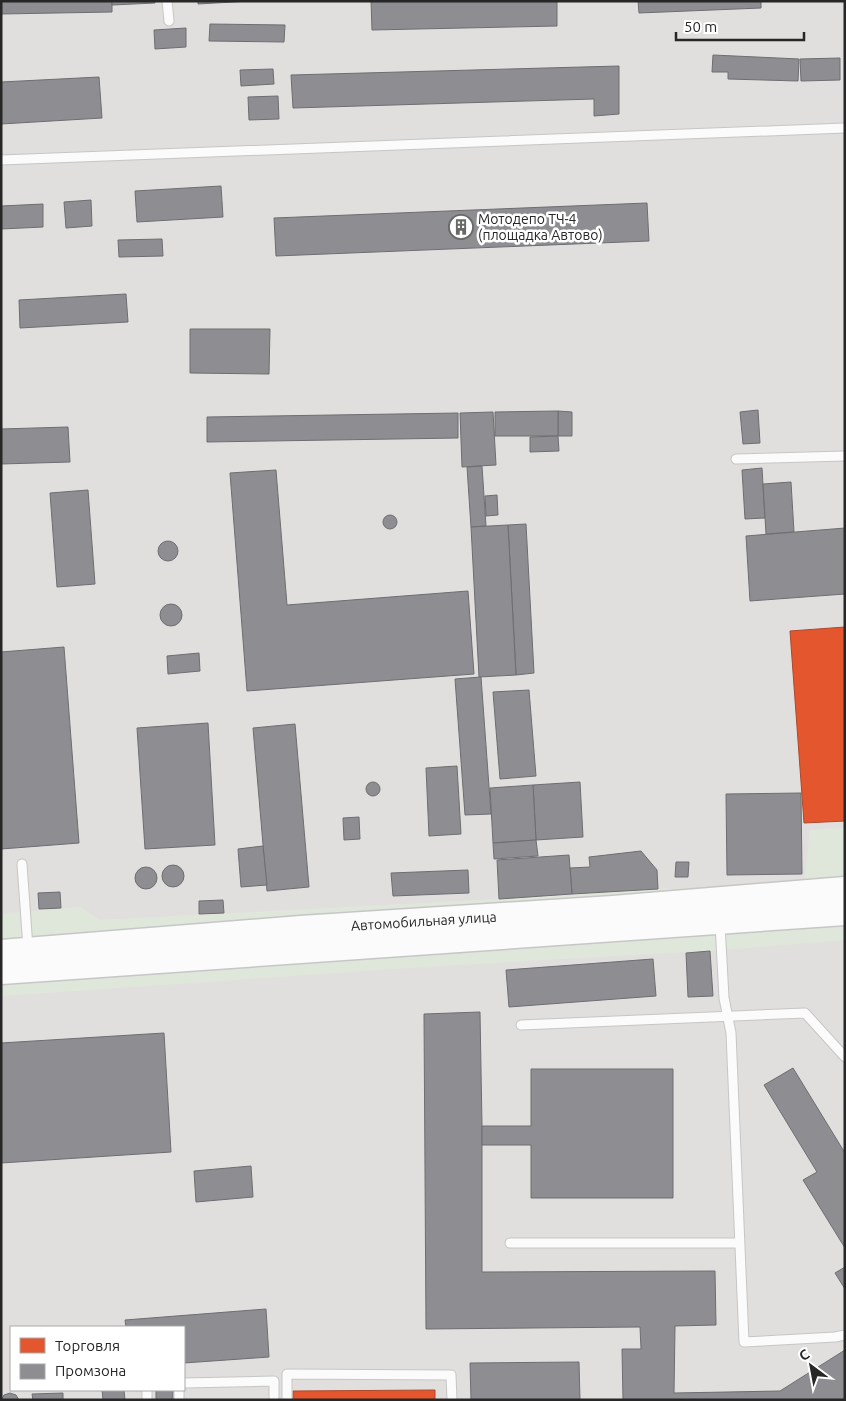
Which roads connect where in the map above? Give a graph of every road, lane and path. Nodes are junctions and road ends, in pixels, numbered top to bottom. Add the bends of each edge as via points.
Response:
1 (167, 1) edge
2 (168, 21) dead end
3 (845, 128) edge
4 (1, 160) edge
5 (845, 456) edge
6 (736, 459) dead end
7 (22, 864) dead end
8 (845, 876) edge
9 (845, 890) edge
10 (803, 894) junction
11 (845, 912) edge
12 (719, 921) junction
13 (28, 951) junction
14 (1, 953) edge
15 (1, 972) edge
16 (728, 1017) junction
17 (521, 1025) dead end
18 (845, 1057) edge
19 (740, 1243) junction
20 (510, 1244) dead end
21 (845, 1335) edge
22 (185, 1383) edge
23 (274, 1400) edge
24 (287, 1400) edge
25 (452, 1400) edge

1 - 2 lane
3 - 4 lane
5 - 6 lane
7 - 13 lane
8 - 10 main road
9 - 10 main road, Автомобильная улица
10 - 13 main road, Автомобильная улица
11 - 12 main road, Автомобильная улица
12 - 15 main road, Автомобильная улица
12 - 16 lane
13 - 14 main road, Автомобильная улица
16 - 17 lane
16 - 18 lane via 805,1013
16 - 19 lane
19 - 20 lane
19 - 21 lane via 744,1342
22 - 23 lane via 274,1381
24 - 25 lane via 287,1374 451,1375

